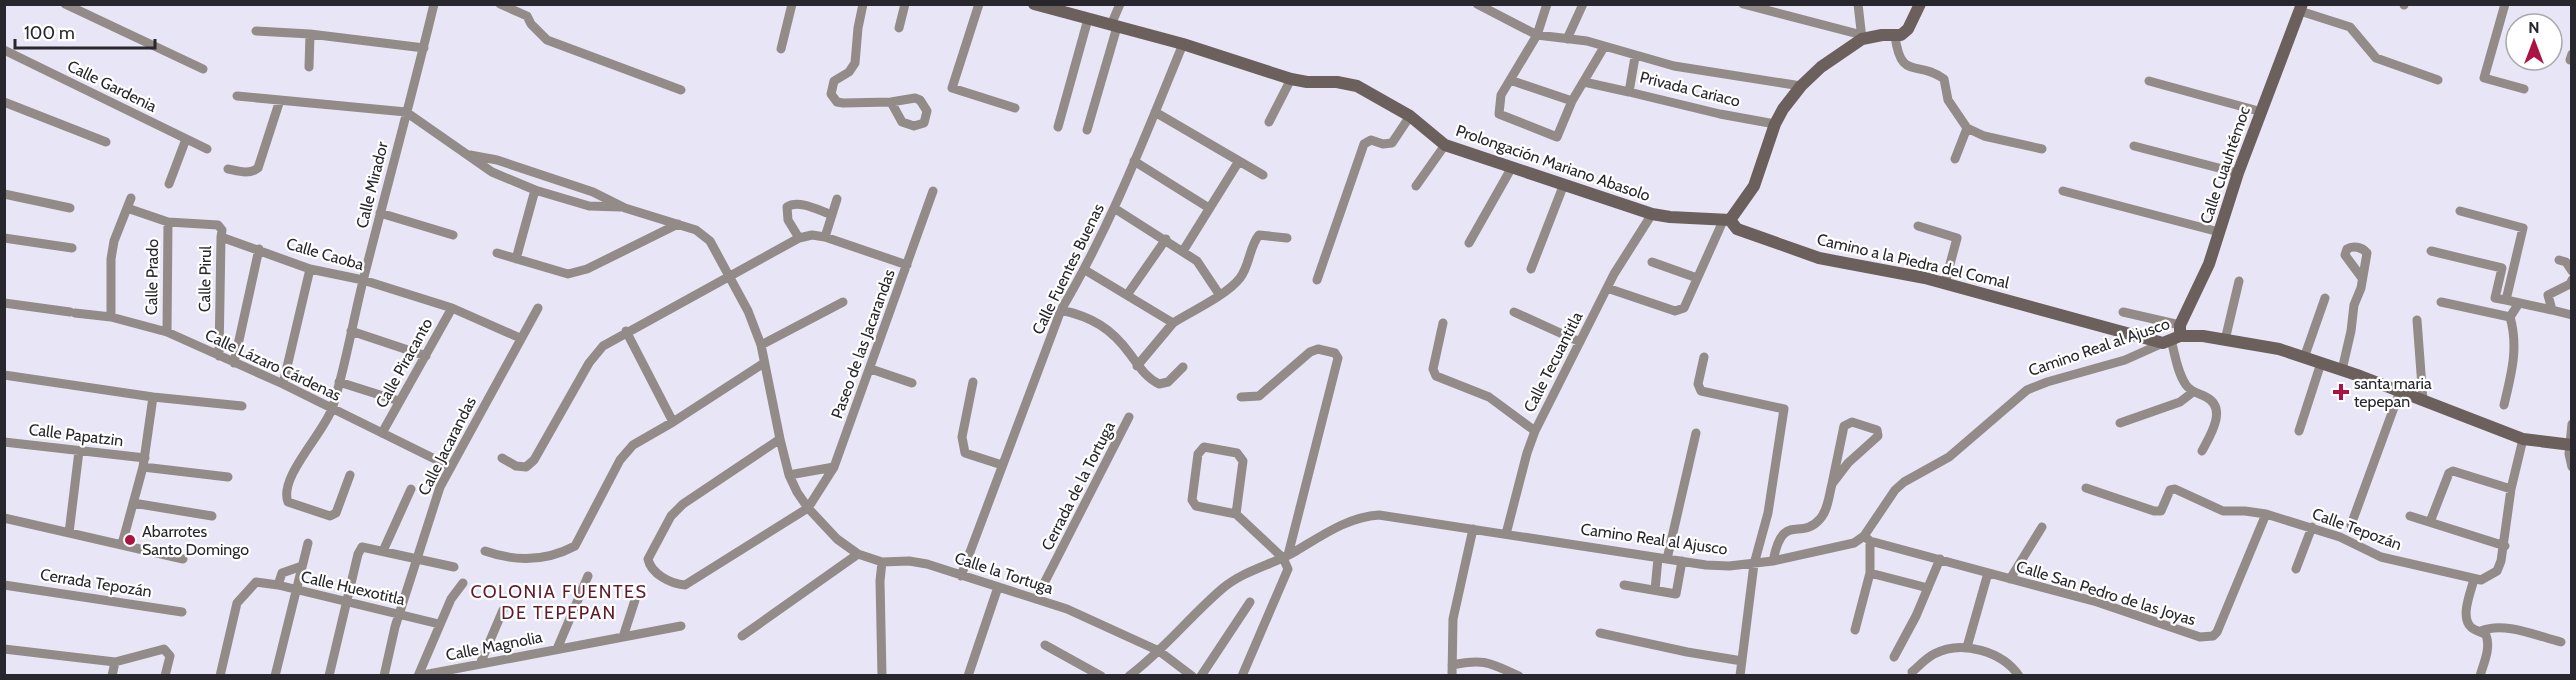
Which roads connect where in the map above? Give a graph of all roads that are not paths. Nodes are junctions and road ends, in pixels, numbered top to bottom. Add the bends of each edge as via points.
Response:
1 (65, 4) edge
2 (434, 4) edge
3 (500, 4) edge
4 (792, 4) edge
5 (863, 4) edge
6 (905, 4) edge
7 (979, 4) edge
8 (1034, 4) edge
9 (1120, 4) edge
10 (1477, 4) edge
11 (1547, 4) edge
12 (1583, 4) edge
13 (1743, 4) edge
14 (1858, 4) edge
15 (1920, 4) edge
16 (2505, 4) edge
17 (2301, 8) edge
18 (1088, 19) junction
19 (1114, 26) junction
20 (899, 28) dead end
21 (256, 31) dead end
22 (310, 34) junction
23 (1537, 36) junction
24 (1895, 36) junction
25 (1862, 37) junction
26 (1567, 39) junction
27 (1183, 44) junction
28 (1604, 47) junction
29 (424, 48) junction
30 (781, 49) dead end
31 (4, 50) edge
32 (1635, 57) junction
33 (309, 67) dead end
34 (203, 69) dead end
35 (1291, 79) junction
36 (1510, 80) junction
37 (2438, 80) dead end
38 (2149, 81) dead end
39 (1584, 82) junction
40 (1801, 86) junction
41 (2524, 89) dead end
42 (681, 90) dead end
43 (1629, 92) junction
44 (237, 96) dead end
45 (280, 100) junction
46 (1572, 101) junction
47 (4, 102) edge
48 (891, 102) dead end
49 (1015, 108) dead end
50 (2262, 111) junction
51 (406, 112) junction
52 (1155, 112) junction
53 (1410, 116) junction
54 (1269, 122) dead end
55 (1775, 123) junction
56 (1058, 127) dead end
57 (1967, 128) junction
58 (1087, 130) dead end
59 (186, 139) junction
60 (106, 142) dead end
61 (1445, 145) junction
62 (2134, 146) dead end
63 (207, 149) dead end
64 (2042, 149) dead end
65 (470, 154) junction
66 (1955, 159) dead end
67 (1134, 161) junction
68 (1239, 161) junction
69 (1512, 167) junction
70 (228, 168) dead end
71 (2238, 173) junction
72 (1263, 175) dead end
73 (170, 184) dead end
74 (1564, 184) junction
75 (1416, 186) dead end
76 (535, 190) junction
77 (933, 191) dead end
78 (2063, 191) dead end
79 (4, 194) edge
80 (131, 198) dead end
81 (837, 199) dead end
82 (70, 208) dead end
83 (127, 208) junction
84 (625, 208) junction
85 (1114, 208) junction
86 (1209, 208) junction
87 (2460, 211) dead end
88 (380, 213) junction
89 (1652, 214) junction
90 (832, 215) junction
91 (1727, 220) junction
92 (168, 222) junction
93 (678, 224) junction
94 (1918, 226) dead end
95 (2219, 232) junction
96 (453, 235) dead end
97 (221, 237) junction
98 (825, 237) junction
99 (4, 238) edge
100 (799, 238) junction
101 (1287, 238) dead end
102 (1166, 239) junction
103 (1469, 243) dead end
104 (72, 248) dead end
105 (260, 249) junction
106 (1183, 251) junction
107 (2432, 251) dead end
108 (497, 253) dead end
109 (516, 259) junction
110 (2559, 260) dead end
111 (1652, 262) dead end
112 (907, 265) junction
113 (310, 269) junction
114 (1531, 269) dead end
115 (1085, 270) junction
116 (2571, 271) edge
117 (729, 275) junction
118 (1697, 278) junction
119 (2362, 278) dead end
120 (363, 280) junction
121 (1317, 280) dead end
122 (2571, 280) edge
123 (2239, 281) dead end
124 (1946, 283) junction
125 (1607, 288) junction
126 (1219, 294) junction
127 (1127, 295) junction
128 (2325, 298) dead end
129 (2506, 300) junction
130 (843, 302) dead end
131 (2441, 302) dead end
132 (4, 303) edge
133 (2519, 303) junction
134 (452, 308) junction
135 (538, 308) dead end
136 (1061, 310) junction
137 (2552, 310) junction
138 (1514, 312) dead end
139 (2123, 312) dead end
140 (2571, 315) edge
141 (111, 318) junction
142 (2510, 318) junction
143 (2417, 320) dead end
144 (1173, 323) junction
145 (1443, 324) dead end
146 (351, 331) junction
147 (626, 331) junction
148 (167, 332) junction
149 (2173, 336) junction
150 (520, 338) junction
151 (2225, 340) junction
152 (1580, 342) junction
153 (761, 345) junction
154 (219, 356) junction
155 (426, 356) junction
156 (1704, 357) dead end
157 (2304, 358) junction
158 (234, 363) junction
159 (764, 363) junction
160 (2321, 363) junction
161 (1137, 366) junction
162 (1183, 367) dead end
163 (871, 369) junction
164 (2342, 370) junction
165 (4, 375) edge
166 (339, 382) junction
167 (973, 382) dead end
168 (912, 383) dead end
169 (283, 384) junction
170 (2400, 391) junction
171 (2193, 392) junction
172 (153, 397) junction
173 (1241, 397) dead end
174 (2423, 400) junction
175 (399, 401) junction
176 (2504, 405) dead end
177 (242, 406) dead end
178 (333, 409) junction
179 (1130, 417) dead end
180 (673, 422) junction
181 (2120, 423) dead end
182 (2571, 424) edge
183 (1535, 430) junction
184 (2299, 431) dead end
185 (381, 433) junction
186 (1696, 433) dead end
187 (780, 439) junction
188 (2523, 439) junction
189 (4, 442) edge
190 (2571, 445) edge
191 (79, 451) junction
192 (2202, 451) dead end
193 (502, 458) dead end
194 (144, 463) junction
195 (1002, 465) junction
196 (450, 467) junction
197 (834, 467) junction
198 (2571, 467) edge
199 (350, 475) dead end
200 (789, 475) junction
201 (228, 477) dead end
202 (1832, 484) junction
203 (2086, 488) dead end
204 (411, 489) dead end
205 (2511, 489) junction
206 (133, 503) junction
207 (808, 508) junction
208 (1236, 514) junction
209 (2266, 514) junction
210 (212, 516) dead end
211 (2410, 516) dead end
212 (4, 518) edge
213 (2430, 522) junction
214 (2351, 525) dead end
215 (2042, 527) dead end
216 (2312, 527) junction
217 (1473, 529) junction
218 (69, 533) junction
219 (1506, 534) junction
220 (1867, 538) junction
221 (308, 543) dead end
222 (122, 544) junction
223 (2505, 546) junction
224 (383, 551) junction
225 (485, 551) dead end
226 (858, 554) junction
227 (1285, 557) junction
228 (1663, 558) junction
229 (183, 559) dead end
230 (417, 559) junction
231 (1940, 559) junction
232 (1682, 561) junction
233 (1773, 561) junction
234 (882, 562) junction
235 (1754, 564) junction
236 (302, 566) junction
237 (454, 567) dead end
238 (2295, 569) dead end
239 (1870, 573) junction
240 (1988, 573) junction
241 (588, 576) dead end
242 (961, 576) junction
243 (2010, 579) junction
244 (2474, 579) junction
245 (463, 583) dead end
246 (4, 585) edge
247 (278, 585) junction
248 (1624, 585) dead end
249 (998, 587) junction
250 (1928, 588) junction
251 (296, 590) junction
252 (1655, 590) junction
253 (635, 600) dead end
254 (1036, 600) junction
255 (1250, 602) dead end
256 (347, 603) junction
257 (503, 610) dead end
258 (182, 612) dead end
259 (399, 615) junction
260 (439, 624) junction
261 (681, 626) dead end
262 (1855, 630) dead end
263 (2481, 631) junction
264 (1600, 633) dead end
265 (623, 636) junction
266 (741, 636) dead end
267 (2561, 642) dead end
268 (1045, 645) dead end
269 (1967, 647) junction
270 (4, 649) edge
271 (557, 649) junction
272 (1159, 651) junction
273 (1894, 657) dead end
274 (1742, 661) junction
275 (115, 662) junction
276 (480, 664) junction
277 (1452, 670) edge
278 (1912, 672) dead end
279 (112, 675) edge
280 (165, 675) edge
281 (220, 675) edge
282 (274, 675) edge
283 (329, 675) edge
284 (384, 675) edge
285 (418, 675) edge
286 (882, 675) edge
287 (968, 675) edge
288 (1101, 675) edge
289 (1129, 675) edge
290 (1192, 675) edge
291 (1201, 675) edge
292 (1242, 675) edge
293 (1519, 675) edge
294 (1740, 675) edge
295 (2019, 675) edge
296 (2480, 675) edge

1 - 34 street
2 - 29 street, Calle Mirador
3 - 42 street via 527,16 547,40
4 - 30 street
5 - 48 street via 855,63 834,81 831,94 843,103
6 - 20 street
7 - 49 street via 952,88
8 - 18 street, Prolongación Mariano Abasolo
9 - 19 street
10 - 23 street, Privada Cariaco
11 - 23 street
12 - 26 street
13 - 25 street
14 - 25 street
15 - 24 street via 1908,29
16 - 41 street via 2484,78
17 - 37 street via 2350,27 2376,58
17 - 50 street, Calle Cuauhtémoc
18 - 19 street, Prolongación Mariano Abasolo
18 - 56 street
19 - 27 street, Prolongación Mariano Abasolo
19 - 58 street
21 - 22 street
22 - 29 street
22 - 33 street
23 - 26 street, Privada Cariaco
23 - 36 street
24 - 25 street
24 - 57 street via 1902,62 1944,79 1948,100
25 - 40 street
26 - 28 street, Privada Cariaco
27 - 35 street, Prolongación Mariano Abasolo
27 - 52 street, Calle Fuentes Buenas
28 - 32 street, Privada Cariaco
28 - 39 street
29 - 51 street, Calle Mirador
31 - 59 street, Calle Gardenia
32 - 40 street, Privada Cariaco
32 - 43 street, Privada Cariaco
35 - 53 street, Prolongación Mariano Abasolo via 1358,86
35 - 54 street
36 - 46 street
36 - 46 street via 1501,95 1499,114 1557,137
38 - 50 street
39 - 43 street
39 - 46 street
40 - 55 street
43 - 55 street, Privada Cariaco
44 - 45 street
45 - 51 street
45 - 70 street via 258,168 253,172
47 - 60 street
50 - 71 street, Calle Cuauhtémoc
51 - 65 street
51 - 88 street, Calle Mirador
52 - 67 street, Calle Fuentes Buenas
52 - 68 street
53 - 61 street, Prolongación Mariano Abasolo
53 - 121 street via 1392,143 1371,140 1364,144
55 - 91 street via 1754,186
57 - 64 street via 1984,136
57 - 66 street
59 - 63 street, Calle Gardenia
59 - 73 street
61 - 69 street, Prolongación Mariano Abasolo
61 - 75 street
62 - 71 street
65 - 76 street via 492,172
65 - 84 street via 593,192
67 - 85 street, Calle Fuentes Buenas
67 - 86 street
68 - 72 street
68 - 86 street
69 - 74 street, Prolongación Mariano Abasolo
69 - 103 street
71 - 95 street, Calle Cuauhtémoc
74 - 89 street, Prolongación Mariano Abasolo
74 - 114 street
76 - 84 street via 589,206
76 - 109 street
77 - 112 street
78 - 95 street
79 - 82 street
80 - 83 street
81 - 90 street
83 - 92 street, Calle Caoba
83 - 141 street via 112,250
84 - 93 street, Calle la Tortuga
85 - 102 street
85 - 115 street, Calle Fuentes Buenas
86 - 106 street
87 - 129 street via 2523,228
88 - 96 street
88 - 120 street, Calle Mirador
89 - 91 street, Prolongación Mariano Abasolo
89 - 125 street, Calle Tecuantitla
90 - 98 street
90 - 100 street via 792,204 788,207 788,220
91 - 118 street
91 - 124 street, Camino a la Piedra del Comal via 1737,229 1819,258
92 - 97 street, Calle Caoba via 218,225
92 - 148 street, Calle Prado
93 - 109 street via 587,269 568,274
93 - 117 street, Calle la Tortuga via 696,230 710,241
94 - 124 street via 1957,238
95 - 149 street, Calle Cuauhtémoc via 2209,264
97 - 105 street, Calle Caoba
97 - 154 street, Calle Pirul
98 - 100 street, Paseo de las Jacarandas
98 - 112 street, Paseo de las Jacarandas
99 - 104 street
100 - 117 street, Paseo de las Jacarandas
101 - 126 street via 1259,235 1238,280
102 - 106 street
102 - 127 street
105 - 113 street, Calle Caoba
105 - 158 street
106 - 126 street via 1197,261
107 - 129 street via 2502,268 2495,298
108 - 109 street
110 - 116 street via 2566,262
111 - 118 street
112 - 163 street, Paseo de las Jacarandas
113 - 120 street, Calle Caoba
113 - 169 street
115 - 127 street
115 - 136 street, Calle Fuentes Buenas
117 - 147 street, Paseo de las Jacarandas
117 - 153 street, Calle la Tortuga
118 - 125 street via 1684,308 1675,311
119 - 164 street
120 - 134 street, Calle Caoba
120 - 146 street, Calle Mirador
122 - 137 street via 2548,295
123 - 151 street
124 - 149 street, Camino a la Piedra del Comal
125 - 152 street, Calle Tecuantitla
126 - 144 street
127 - 144 street
128 - 157 street
129 - 133 street
130 - 153 street
131 - 142 street
132 - 141 street, Calle Lázaro Cárdenas
133 - 137 street
133 - 142 street
134 - 150 street, Calle Caoba
134 - 155 street, Calle Piracanto
135 - 150 street, Calle Jacarandas
136 - 161 street via 1094,319 1108,328
136 - 195 street, Calle Fuentes Buenas
137 - 140 street
138 - 152 street
139 - 149 street
141 - 148 street, Calle Lázaro Cárdenas
142 - 176 street via 2515,359
143 - 174 street
144 - 161 street
145 - 183 street via 1433,369 1436,376 1489,397
146 - 155 street
146 - 166 street, Calle Mirador
147 - 180 street
147 - 193 street, Paseo de las Jacarandas via 603,346 589,363 534,460 526,467
148 - 154 street, Calle Lázaro Cárdenas
149 - 151 street, Camino Real al Ajusco
149 - 171 street via 2186,384
149 - 220 street, Camino Real al Ajusco via 2125,360 2027,390 1949,457 1895,490
150 - 196 street, Calle Jacarandas
151 - 157 street, Camino Real al Ajusco
152 - 183 street, Calle Tecuantitla
153 - 159 street, Calle la Tortuga
154 - 158 street, Calle Lázaro Cárdenas
155 - 175 street, Calle Piracanto
156 - 235 street via 1698,384 1701,391 1784,409 1768,513
157 - 160 street, Camino Real al Ajusco
158 - 169 street, Calle Lázaro Cárdenas
159 - 180 street
159 - 187 street, Calle la Tortuga
160 - 164 street, Camino Real al Ajusco
160 - 184 street
161 - 162 street via 1159,384 1168,382
163 - 168 street
163 - 197 street, Paseo de las Jacarandas
164 - 170 street, Camino Real al Ajusco
165 - 172 street
166 - 175 street
166 - 178 street, Calle Mirador
167 - 195 street via 962,437 965,453
169 - 178 street, Calle Lázaro Cárdenas
170 - 174 street, Camino Real al Ajusco
170 - 214 street
171 - 181 street via 2180,402
171 - 192 street via 2212,400 2216,409 2214,429
172 - 177 street
172 - 194 street
173 - 227 street via 1259,396 1310,352 1318,349 1335,353 1338,358
174 - 188 street, Camino Real al Ajusco
175 - 185 street, Calle Piracanto
178 - 185 street, Calle Lázaro Cárdenas
178 - 199 street, Calle Mirador via 291,477 286,497 288,502 330,516 336,513
179 - 254 street, Cerrada de la Tortuga
180 - 225 street via 633,445 620,460 575,546 562,553 524,561
182 - 190 street
183 - 219 street, Calle Tecuantitla
185 - 196 street, Calle Lázaro Cárdenas
186 - 228 street
187 - 200 street, Calle la Tortuga
187 - 207 street via 683,504 671,516 656,543 648,559 650,566 669,581 685,585
188 - 190 street, Camino Real al Ajusco
188 - 205 street
189 - 191 street, Calle Papatzin
190 - 198 street
191 - 194 street, Calle Papatzin
191 - 218 street
194 - 201 street, Calle Papatzin
194 - 206 street
195 - 242 street, Calle Fuentes Buenas
196 - 230 street, Calle Jacarandas via 432,508
197 - 200 street
197 - 207 street, Paseo de las Jacarandas
200 - 207 street, Calle la Tortuga
202 - 202 street via 1846,424 1852,422 1877,430 1876,438
202 - 233 street via 1823,516 1810,526 1785,532
203 - 209 street, Calle Tepozán via 2154,512 2161,511 2170,490 2175,489 2223,511
204 - 224 street
205 - 213 street via 2453,471
205 - 223 street
206 - 210 street
206 - 222 street
207 - 226 street, Calle la Tortuga via 837,539
208 - 208 street via 1243,461 1238,453 1204,447 1198,454 1192,500 1196,506
208 - 227 street
209 - 216 street, Calle Tepozán
209 - 243 street, Calle San Pedro de las Joyas via 2217,632 2207,638
211 - 213 street
212 - 218 street
213 - 223 street
215 - 243 street
216 - 238 street
216 - 244 street, Calle Tepozán via 2381,557
217 - 219 street, Camino Real al Ajusco
217 - 227 street, Camino Real al Ajusco via 1379,514 1365,516 1342,524
217 - 277 street via 1453,619
218 - 222 street
219 - 228 street, Camino Real al Ajusco
220 - 231 street, Calle San Pedro de las Joyas
220 - 233 street, Camino Real al Ajusco
220 - 239 street
221 - 236 street
222 - 229 street
223 - 244 street via 2497,571
224 - 230 street
224 - 256 street via 365,546 360,550
226 - 234 street, Calle la Tortuga
226 - 266 street
227 - 272 street, Camino Real al Ajusco via 1245,572 1223,588
227 - 292 street via 1288,569
228 - 232 street, Camino Real al Ajusco
228 - 252 street
230 - 237 street
230 - 259 street, Calle Jacarandas
231 - 240 street, Calle San Pedro de las Joyas
231 - 250 street
232 - 235 street, Camino Real al Ajusco via 1729,566
232 - 252 street via 1676,594
233 - 235 street, Camino Real al Ajusco
234 - 242 street, Calle la Tortuga via 909,561
234 - 286 street
235 - 274 street
236 - 247 street via 282,573
236 - 251 street
239 - 250 street
239 - 262 street
240 - 243 street, Calle San Pedro de las Joyas
240 - 269 street
241 - 271 street
242 - 249 street, Calle la Tortuga
244 - 263 street via 2467,621
245 - 260 street via 450,599
246 - 258 street, Cerrada Tepozán
247 - 251 street, Calle Huexotitla
247 - 281 street, Calle Huexotitla via 256,582 237,603
248 - 252 street
249 - 254 street, Calle la Tortuga
249 - 287 street
250 - 273 street
251 - 256 street, Calle Huexotitla
251 - 282 street
253 - 265 street
254 - 272 street, Calle la Tortuga via 1067,609
255 - 291 street
256 - 259 street, Calle Huexotitla
256 - 283 street
257 - 276 street
259 - 260 street, Calle Huexotitla
259 - 284 street, Calle Jacarandas
260 - 285 street
261 - 265 street, Calle Magnolia
263 - 267 street via 2492,626
263 - 296 street via 2488,647
264 - 274 street
265 - 271 street, Calle Magnolia
268 - 288 street
269 - 278 street via 1935,653
269 - 295 street via 2009,662
270 - 275 street
271 - 276 street, Calle Magnolia
272 - 289 street, Camino Real al Ajusco
272 - 290 street, Calle la Tortuga
274 - 294 street
275 - 279 street
275 - 280 street via 159,649 168,651
276 - 285 street, Calle Magnolia
277 - 293 street via 1476,660

